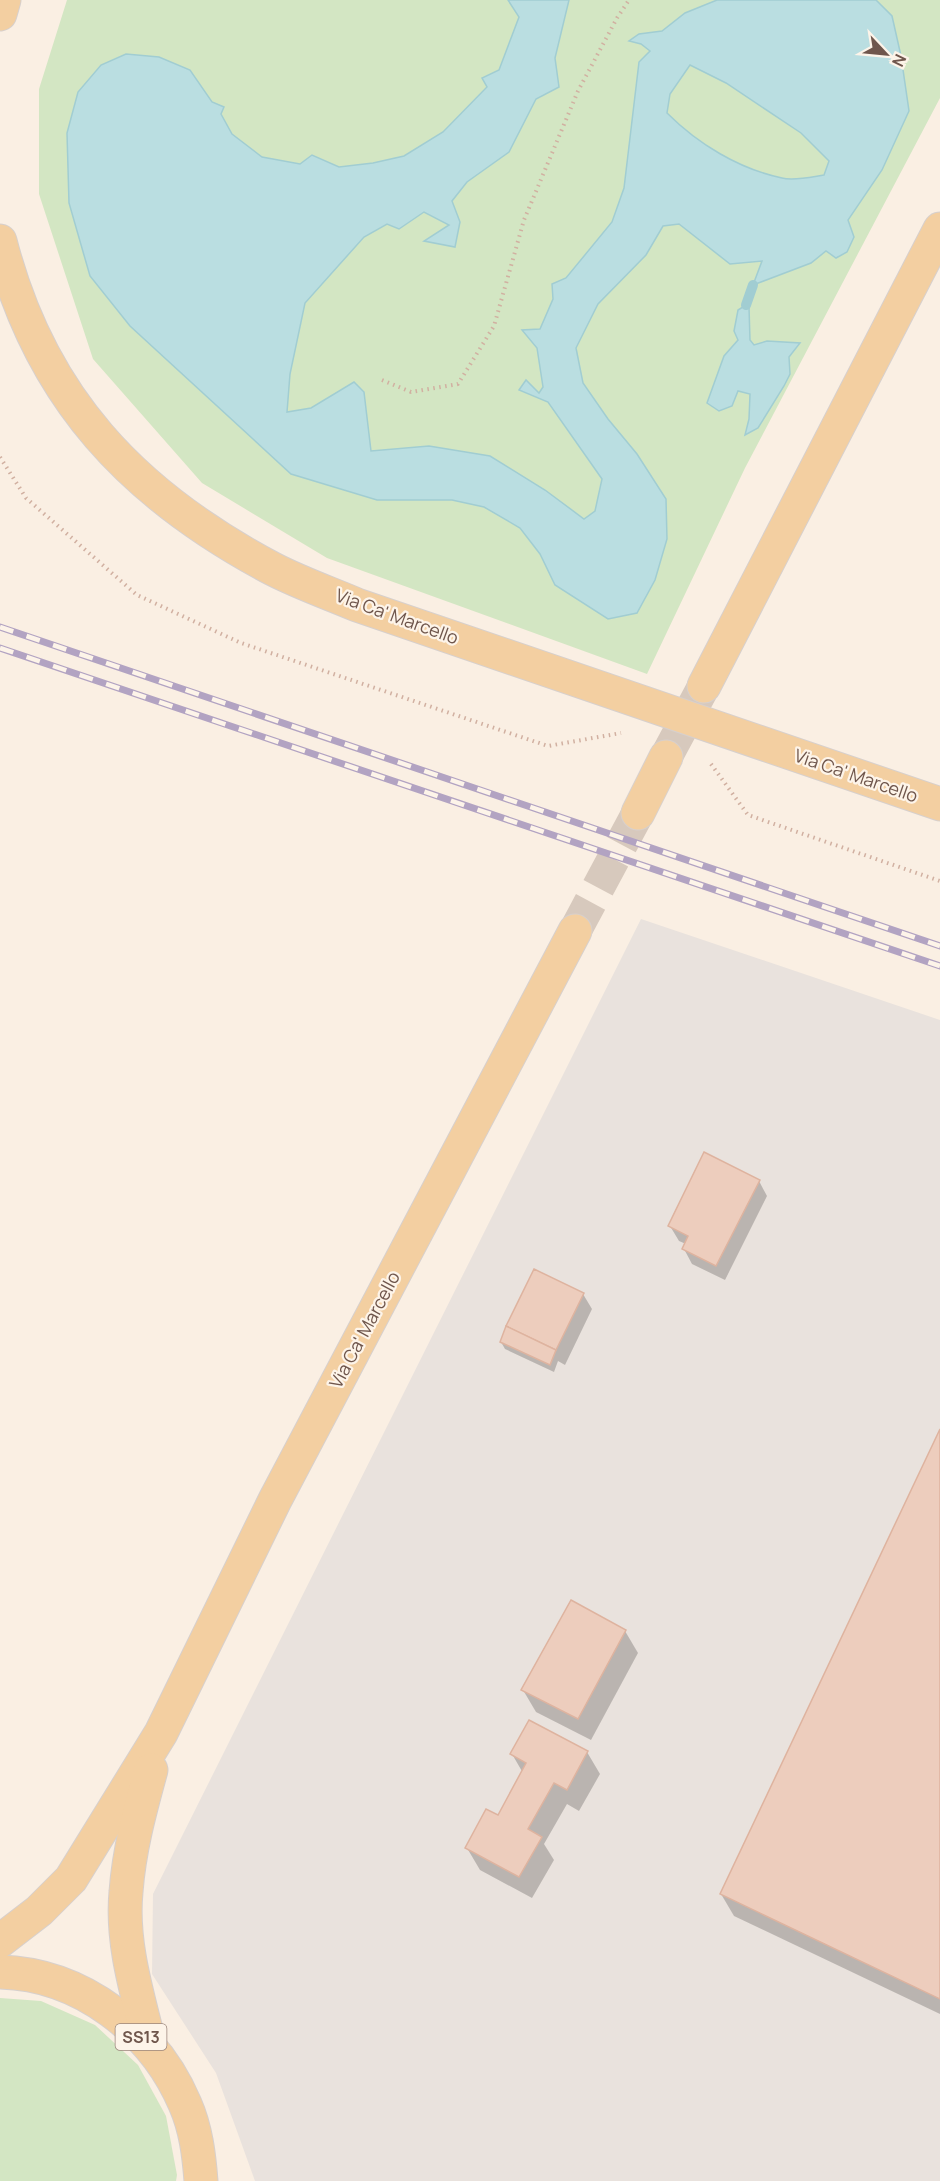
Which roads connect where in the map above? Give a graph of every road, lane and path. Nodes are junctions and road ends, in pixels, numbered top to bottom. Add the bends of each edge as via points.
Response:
1 (4, 0) edge
2 (629, 0) edge
3 (0, 14) edge
4 (940, 228) edge
5 (0, 242) edge
6 (382, 380) dead end
7 (0, 457) edge
8 (704, 686) tunnel mouth
9 (622, 733) dead end
10 (666, 758) tunnel mouth
11 (711, 764) dead end
12 (940, 804) edge
13 (638, 813) tunnel mouth
14 (940, 881) edge
15 (575, 931) tunnel mouth
16 (161, 1733) junction
17 (0, 1941) edge
18 (0, 1972) edge
19 (150, 2046) junction
20 (202, 2179) edge

1 - 3 main road
2 - 6 path via 578,91 524,220 494,326 458,384 411,392
4 - 8 main road
5 - 12 main road, Via Ca' Marcello via 35,338 80,414 132,472 193,522 226,542 275,570 357,605
7 - 9 path via 26,498 137,595 241,644 548,746
10 - 13 main road
11 - 14 path via 748,815
15 - 16 main road, Via Ca' Marcello via 275,1500
16 - 17 main road via 70,1880 39,1911
16 - 19 main road via 134,1832 125,1893 128,1951
18 - 19 main road, SS13 via 75,1990 116,2014
19 - 20 main road, SS13 via 186,2106

